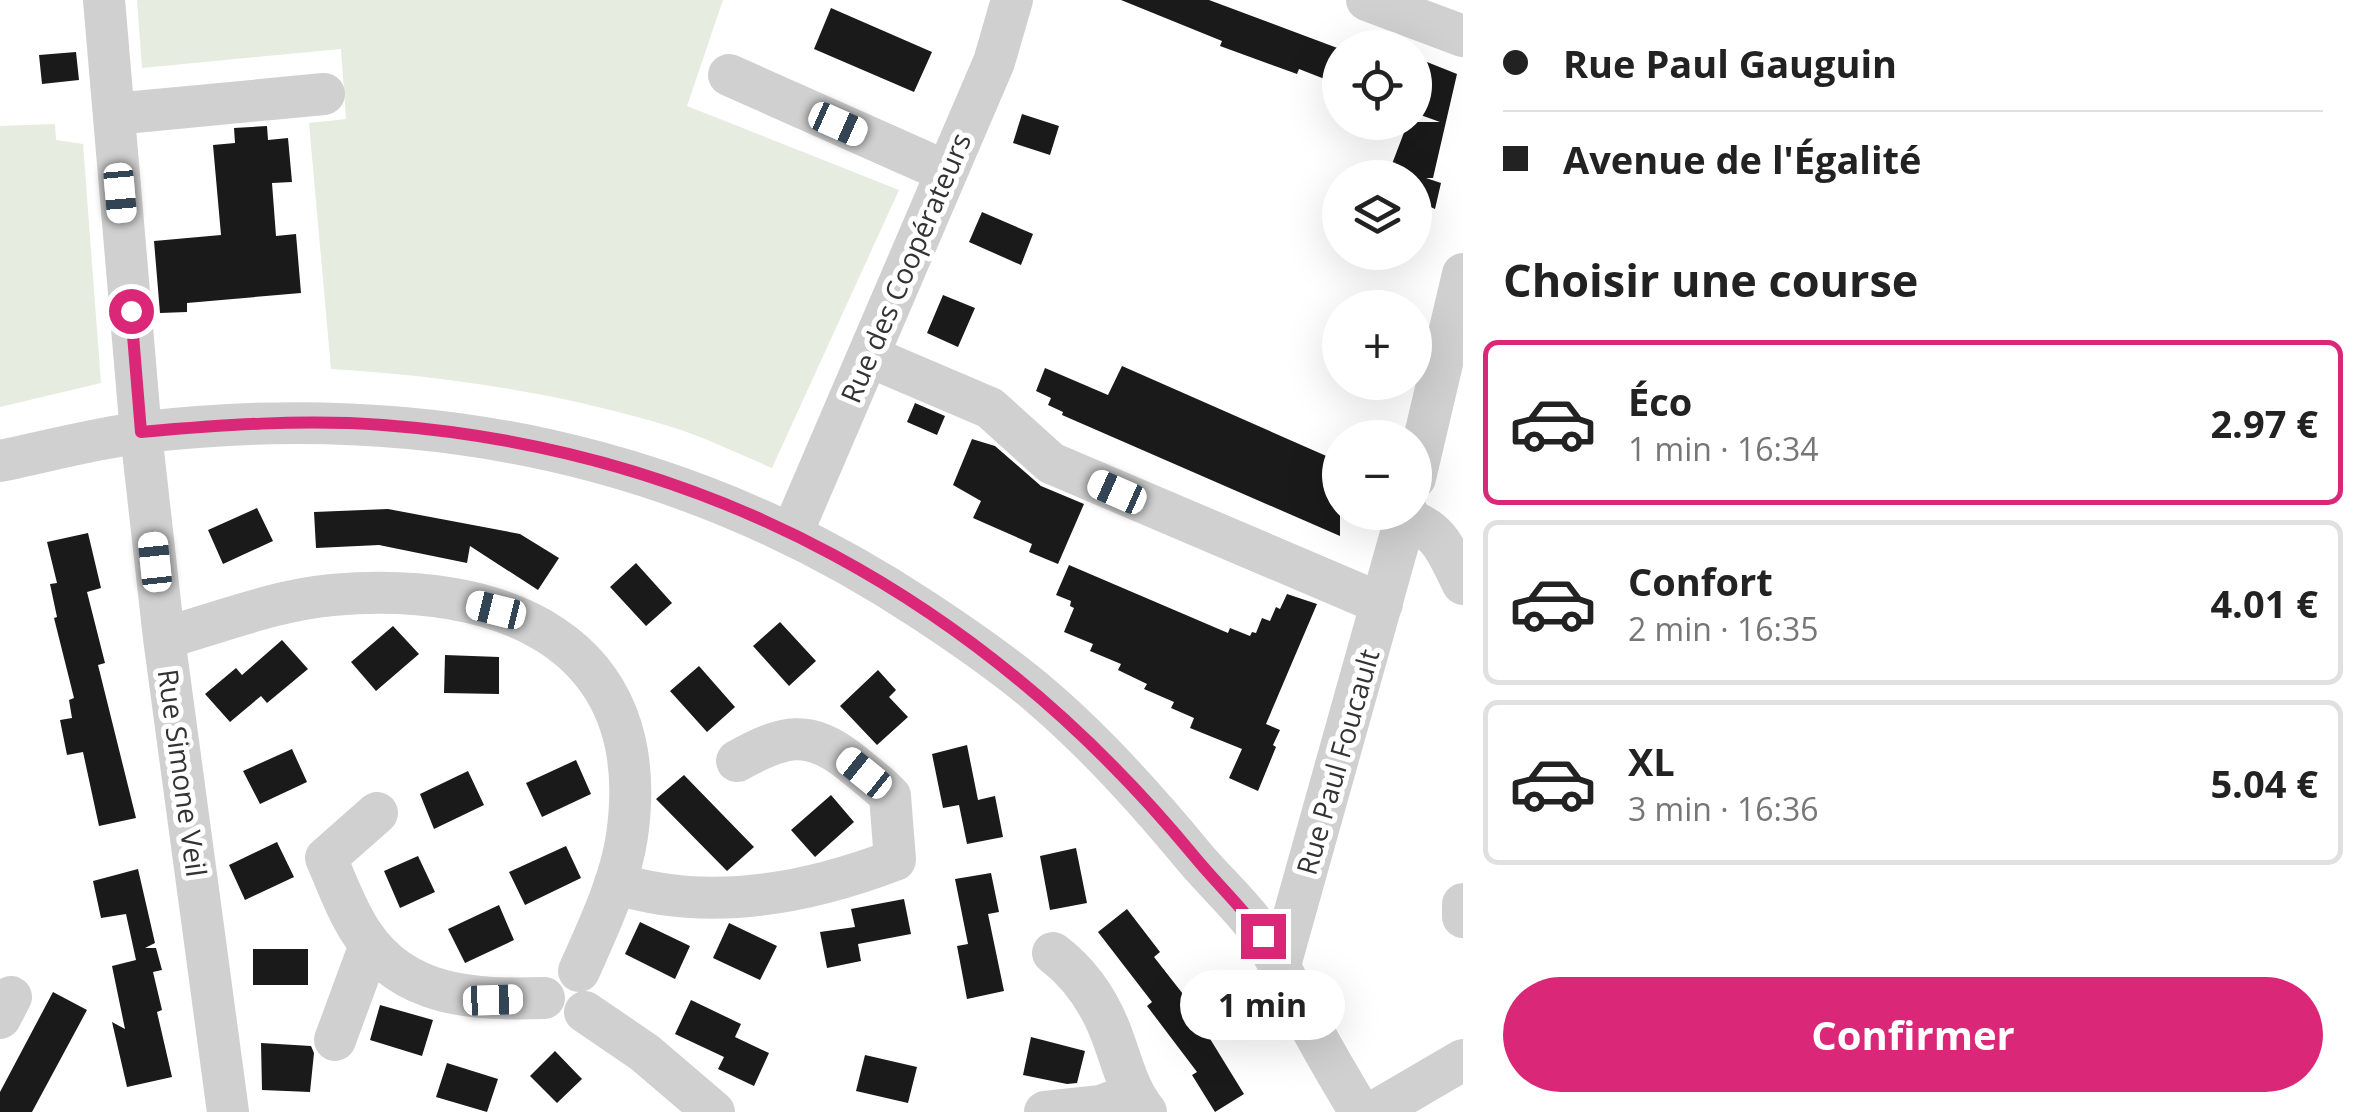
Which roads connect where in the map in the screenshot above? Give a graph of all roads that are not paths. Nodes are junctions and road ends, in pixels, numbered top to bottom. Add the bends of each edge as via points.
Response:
1 (104, 0) edge
2 (1012, 0) edge
3 (1367, 0) edge
4 (1463, 36) edge
5 (729, 75) dead end
6 (324, 94) dead end
7 (114, 114) junction
8 (947, 172) junction
9 (1463, 274) edge
10 (868, 356) junction
11 (1429, 420) edge
12 (141, 432) junction
13 (0, 461) edge
14 (1402, 530) edge
15 (1431, 530) edge
16 (792, 533) junction
17 (1463, 584) edge
18 (1382, 604) junction
19 (164, 638) junction
20 (737, 761) dead end
21 (377, 813) dead end
22 (615, 883) junction
23 (1463, 904) edge
24 (1463, 917) edge
25 (370, 945) junction
26 (1053, 952) dead end
27 (1280, 964) junction
28 (582, 992) junction
29 (334, 1040) dead end
30 (1463, 1060) edge
31 (1139, 1103) edge
32 (228, 1112) edge
33 (714, 1112) edge
34 (1045, 1112) edge
35 (1360, 1112) edge
36 (1374, 1112) edge

1 - 7 street, Rue Simone Veil
2 - 8 street, Rue des Coopérateurs via 994,62
3 - 4 street
5 - 8 street
6 - 7 street
7 - 12 street, Rue Simone Veil
8 - 10 street, Rue des Coopérateurs
9 - 11 street, Rue Paul Foucault
10 - 16 street, Rue des Coopérateurs
10 - 18 street via 990,408 1052,463
12 - 13 street
12 - 16 street via 322,423 470,436 628,470
12 - 19 street, Rue Simone Veil
14 - 18 street, Rue Paul Foucault
15 - 17 street
16 - 27 street via 899,594 1043,698 1146,797 1256,926
18 - 27 street, Rue Paul Foucault
19 - 22 street via 315,598 369,594 450,600 543,628 590,667 620,729 630,800
19 - 32 street, Rue Simone Veil
20 - 22 street via 793,738 830,747 890,796 895,860 820,885 752,897 670,896
21 - 25 street via 326,858
22 - 28 street
23 - 24 street
25 - 28 street via 396,970 439,992 544,998 546,983 565,970
25 - 29 street
26 - 31 street via 1096,1004
27 - 35 street
28 - 33 street
30 - 36 street
31 - 34 street

